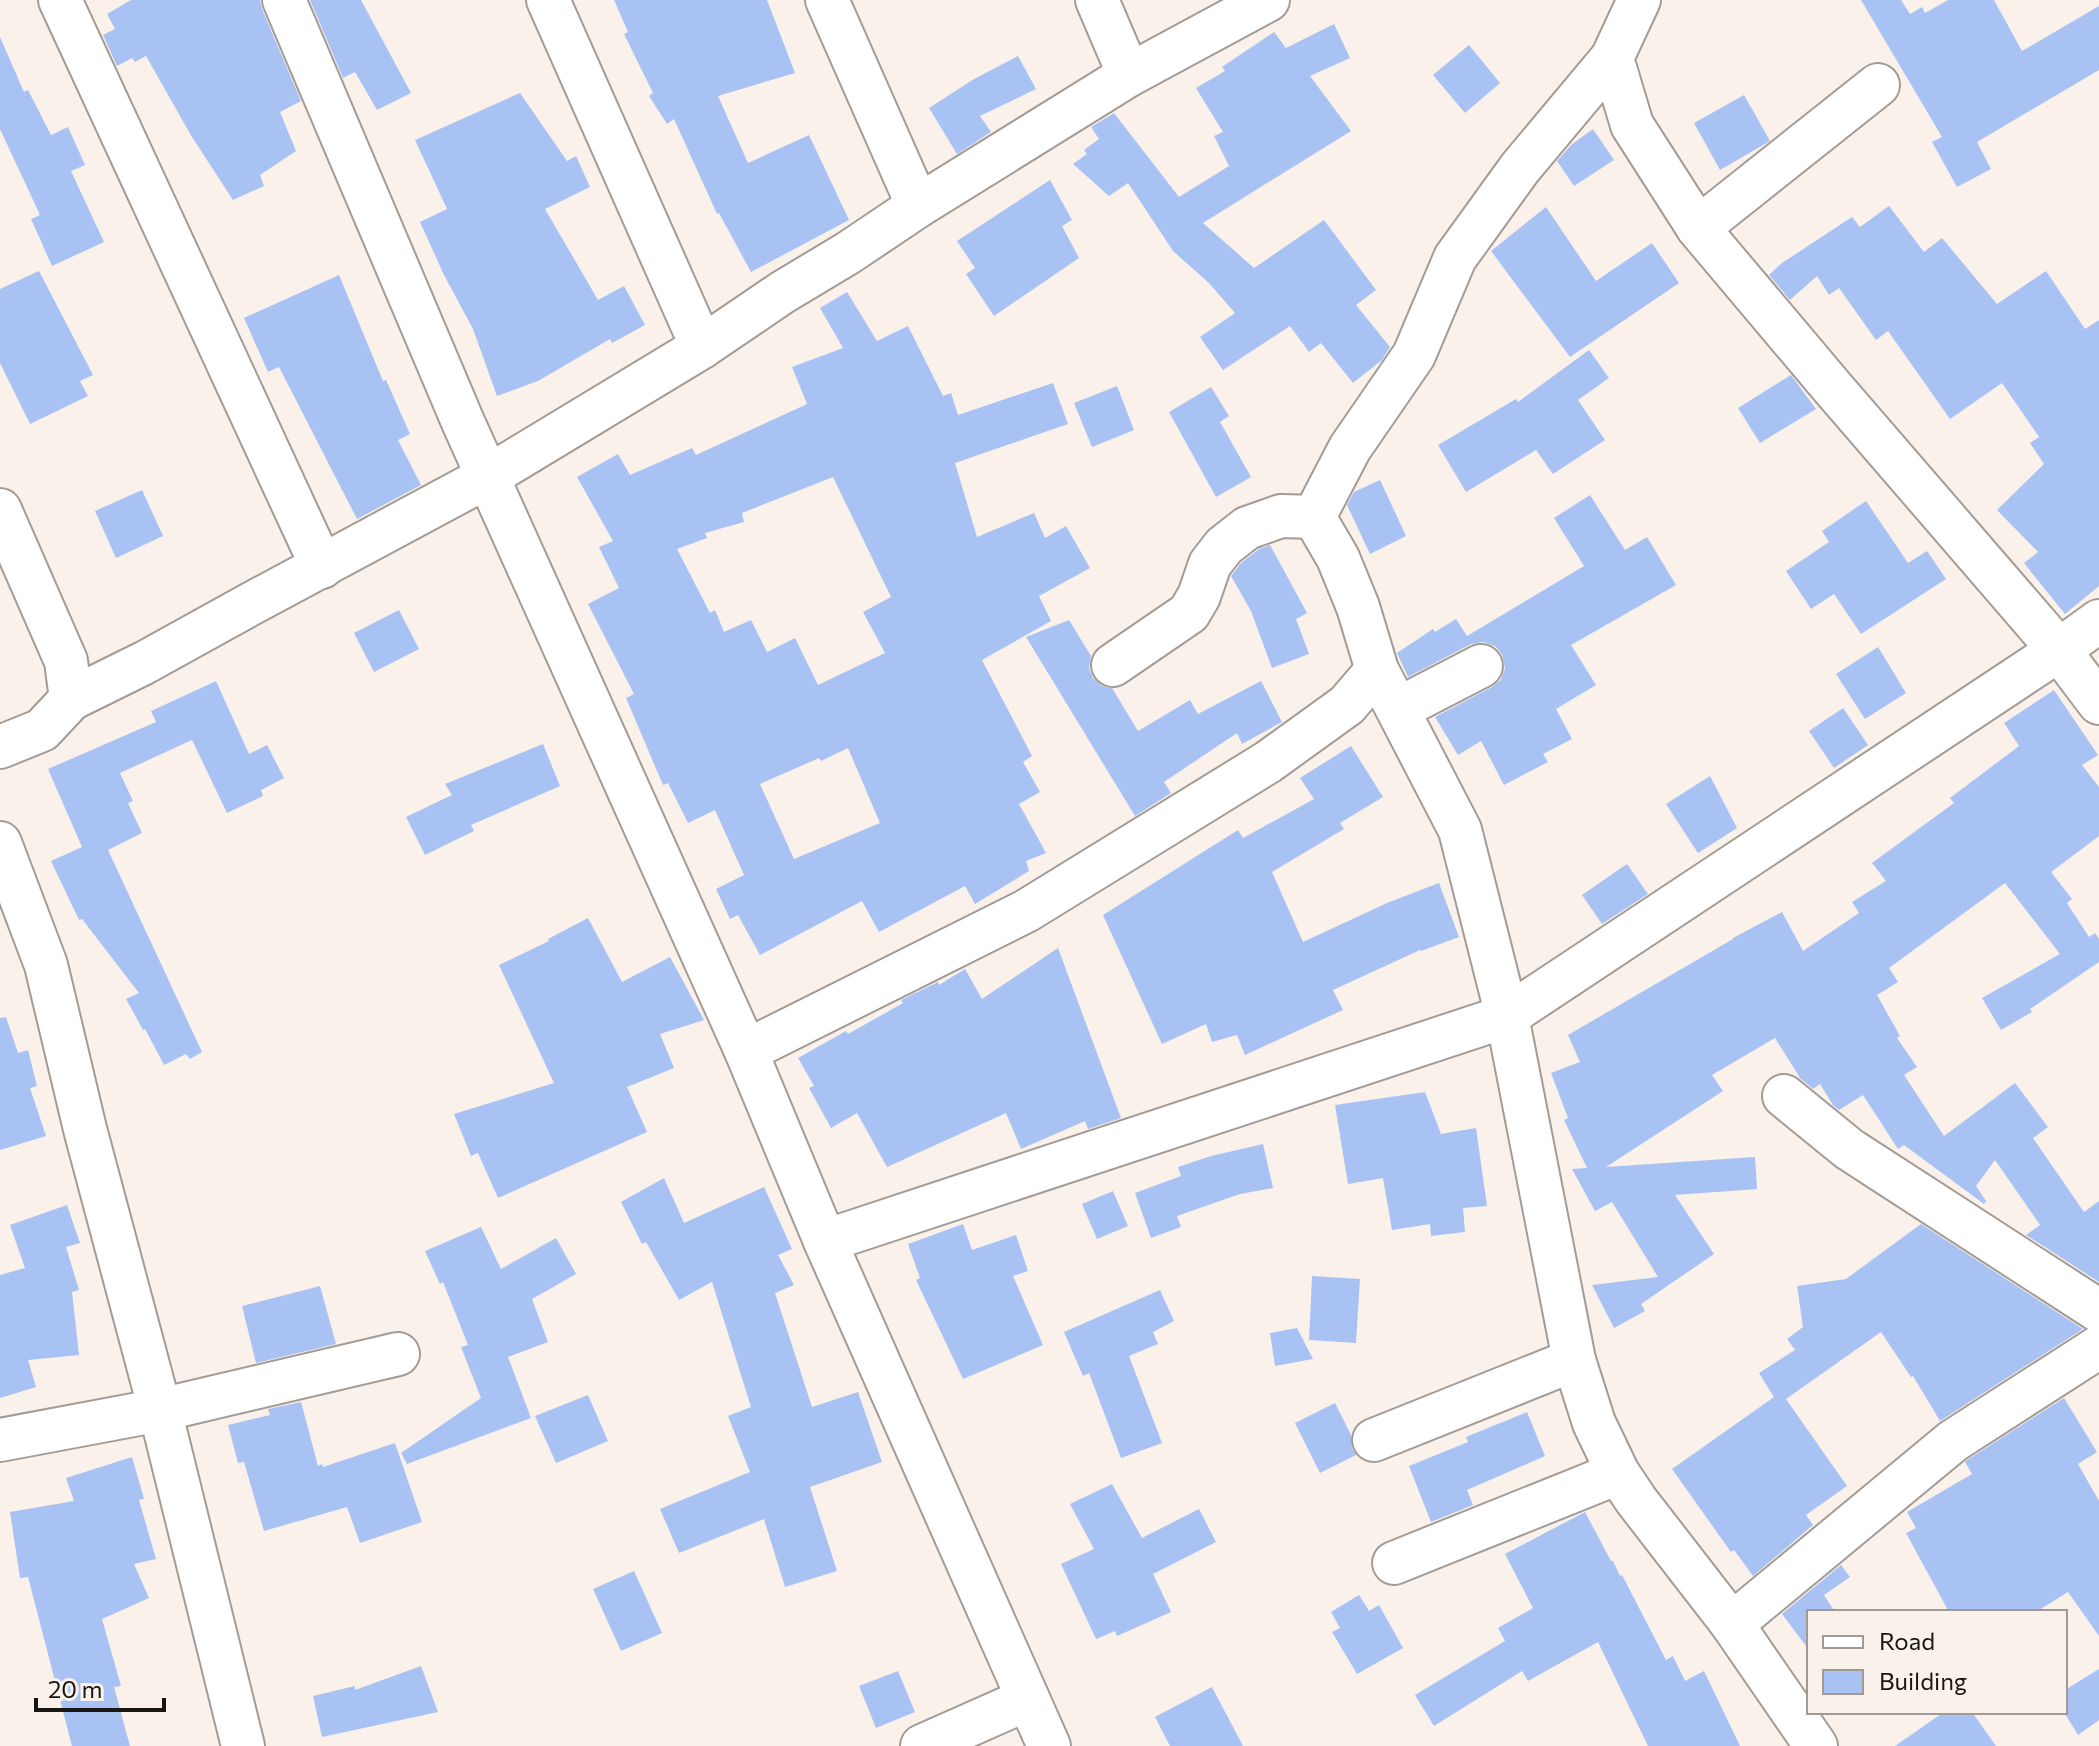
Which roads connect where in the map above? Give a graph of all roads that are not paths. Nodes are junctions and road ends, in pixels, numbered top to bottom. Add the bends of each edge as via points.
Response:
1 (60, 0) edge
2 (284, 0) edge
3 (548, 0) edge
4 (827, 0) edge
5 (1097, 0) edge
6 (1268, 0) edge
7 (1639, 0) edge
8 (1612, 58) junction
9 (1129, 75) junction
10 (1878, 85) dead end
11 (918, 206) junction
12 (1698, 228) junction
13 (702, 347) junction
14 (487, 477) junction
15 (0, 510) edge
16 (1314, 517) junction
17 (322, 567) junction
18 (2099, 621) edge
19 (2059, 650) junction
20 (1113, 665) dead end
21 (1481, 666) dead end
22 (1377, 670) junction
23 (71, 699) junction
24 (2099, 703) edge
25 (1398, 709) junction
26 (0, 747) edge
27 (0, 843) edge
28 (1507, 1016) junction
29 (746, 1051) junction
30 (1784, 1096) dead end
31 (825, 1241) junction
32 (2099, 1311) edge
33 (2099, 1347) edge
34 (398, 1354) dead end
35 (1574, 1360) junction
36 (160, 1410) junction
37 (0, 1440) edge
38 (1374, 1440) dead end
39 (1618, 1473) junction
40 (1394, 1563) dead end
41 (1732, 1624) junction
42 (1028, 1699) junction
43 (243, 1746) edge
44 (922, 1746) edge
45 (1049, 1746) edge
46 (1816, 1746) edge

1 - 17 street
2 - 14 street
3 - 13 street
4 - 11 street
5 - 9 street
6 - 9 street
7 - 8 street
8 - 12 street via 1632,125
8 - 16 street via 1520,168 1455,258 1414,355 1350,448
9 - 11 street
10 - 12 street
11 - 13 street
12 - 19 street
13 - 14 street
14 - 17 street
14 - 29 street
15 - 23 street via 66,661
16 - 20 street via 1281,516 1247,528 1210,564 1189,613
16 - 22 street via 1338,558
17 - 23 street
18 - 19 street
19 - 24 street
19 - 28 street
21 - 25 street
22 - 25 street
22 - 29 street via 1347,705 1304,738 1026,911
23 - 26 street via 42,730
25 - 28 street via 1460,830
27 - 36 street via 46,965
28 - 31 street
28 - 35 street
29 - 31 street
30 - 32 street via 1849,1149
31 - 42 street
33 - 41 street via 1953,1441
34 - 36 street
35 - 38 street
35 - 39 street via 1594,1423
36 - 37 street
36 - 43 street
39 - 40 street
39 - 41 street
41 - 46 street
42 - 44 street
42 - 45 street

